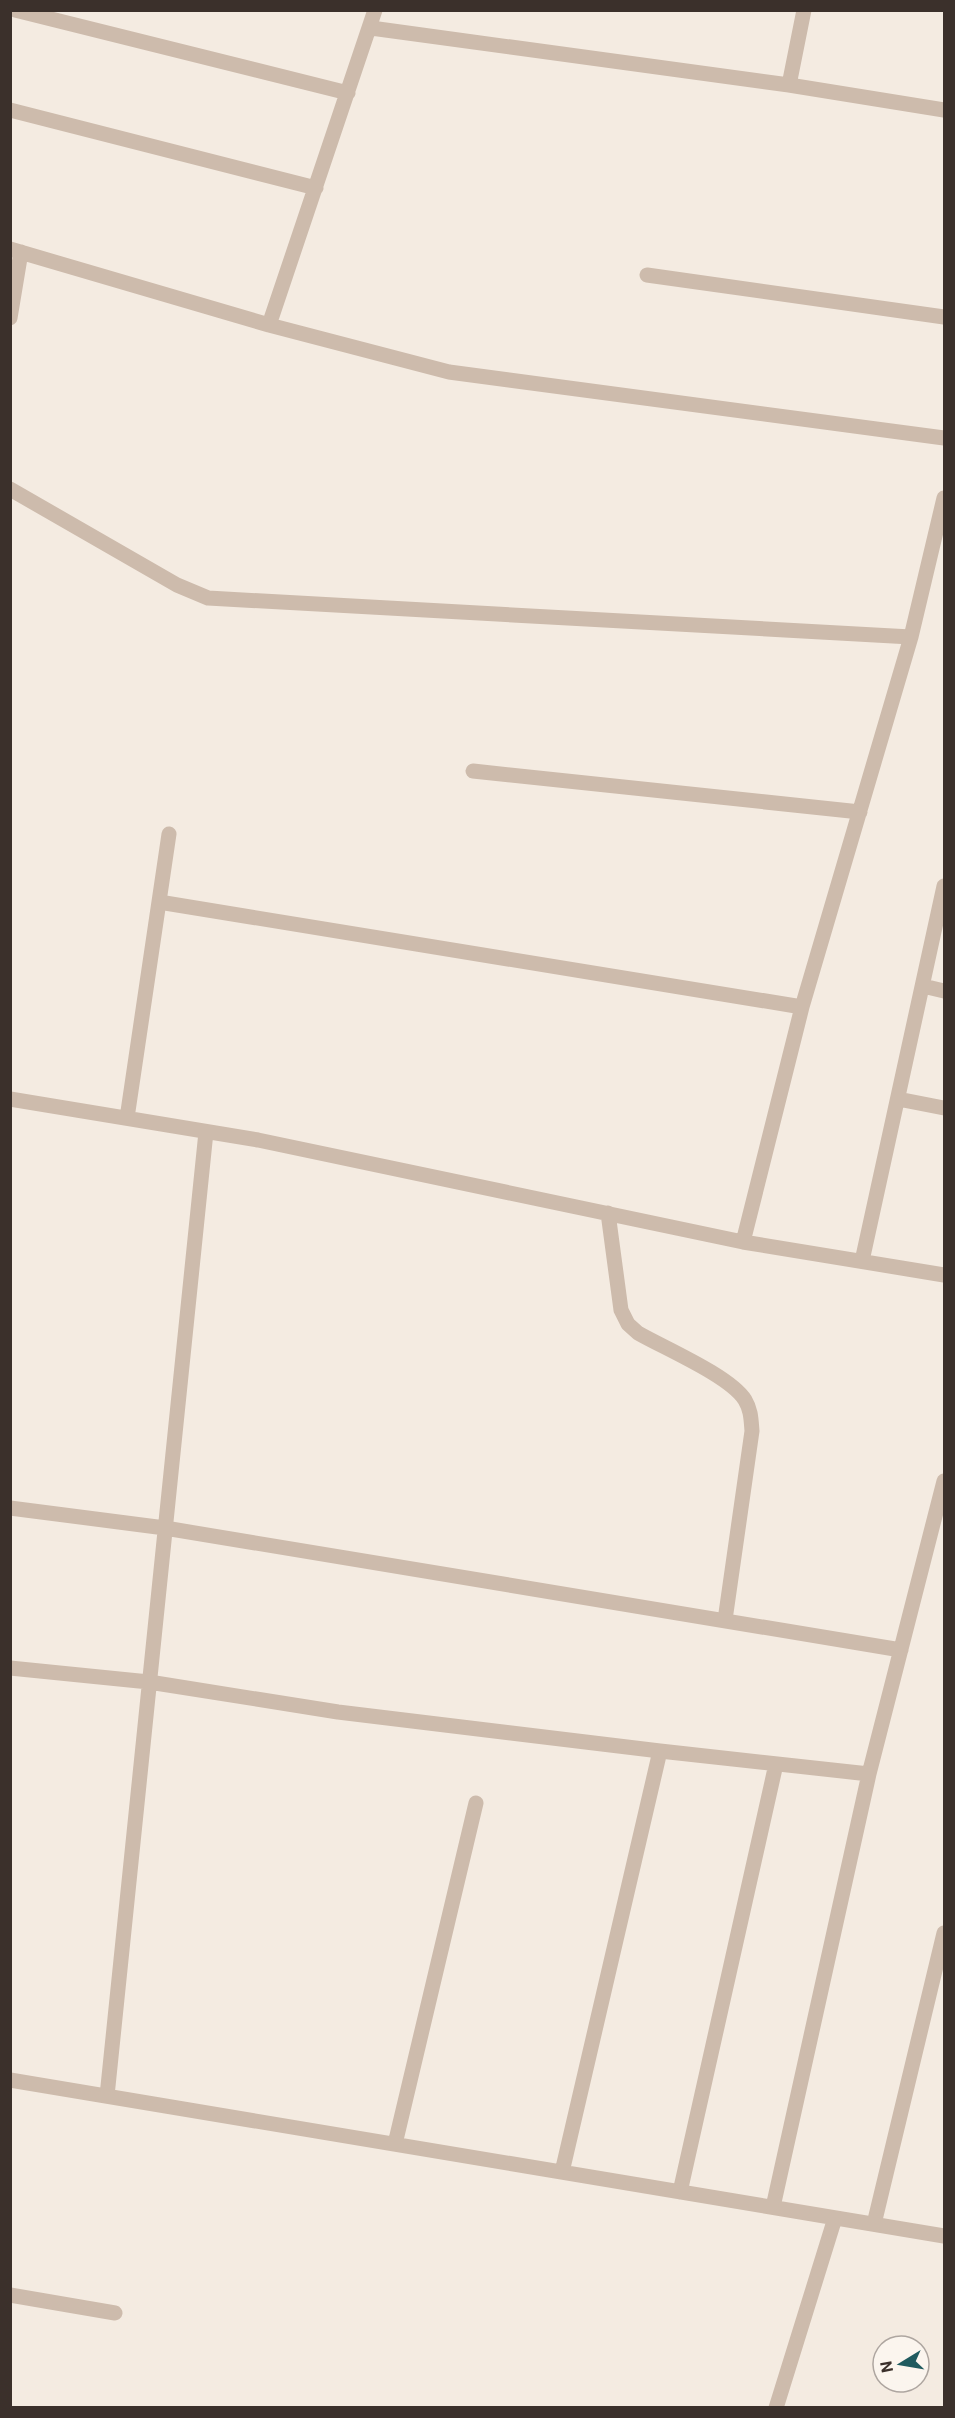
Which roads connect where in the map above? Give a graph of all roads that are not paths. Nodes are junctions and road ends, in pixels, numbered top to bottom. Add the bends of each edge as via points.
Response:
1 (15, 10) edge
2 (375, 10) edge
3 (804, 10) edge
4 (371, 28) junction
5 (789, 85) junction
6 (348, 93) junction
7 (10, 110) edge
8 (945, 110) edge
9 (316, 188) junction
10 (16, 250) edge
11 (647, 275) dead end
12 (945, 317) edge
13 (10, 318) edge
14 (269, 325) junction
15 (945, 438) edge
16 (10, 489) edge
17 (944, 503) edge
18 (910, 637) junction
19 (473, 771) dead end
20 (860, 812) junction
21 (169, 834) dead end
22 (945, 886) edge
23 (159, 902) junction
24 (922, 986) junction
25 (945, 991) edge
26 (802, 1007) junction
27 (10, 1099) edge
28 (898, 1099) junction
29 (945, 1108) edge
30 (127, 1118) junction
31 (206, 1132) junction
32 (608, 1213) junction
33 (742, 1242) junction
34 (862, 1261) junction
35 (945, 1275) edge
36 (945, 1481) edge
37 (10, 1508) edge
38 (165, 1528) junction
39 (725, 1620) junction
40 (901, 1650) junction
41 (10, 1668) edge
42 (149, 1682) junction
43 (660, 1751) junction
44 (776, 1764) junction
45 (869, 1774) junction
46 (476, 1803) dead end
47 (945, 1933) edge
48 (10, 2080) edge
49 (107, 2096) junction
50 (395, 2144) junction
51 (562, 2172) junction
52 (681, 2192) junction
53 (773, 2207) junction
54 (835, 2218) junction
55 (874, 2224) junction
56 (945, 2236) edge
57 (10, 2295) edge
58 (115, 2313) dead end
59 (776, 2408) edge

1 - 6 street
2 - 4 street
3 - 5 street
4 - 5 street
4 - 6 street
5 - 8 street
6 - 9 street
7 - 9 street
9 - 14 street
10 - 13 street
10 - 14 street
11 - 12 street
14 - 15 street via 448,372
16 - 18 street via 177,585 208,598
17 - 18 street
18 - 20 street
19 - 20 street
20 - 26 street
21 - 23 street
22 - 24 street
23 - 26 street
23 - 30 street
24 - 25 street
24 - 28 street
26 - 33 street
27 - 30 street
28 - 29 street
28 - 34 street
30 - 31 street
31 - 32 street
31 - 38 street
32 - 33 street
32 - 39 street via 621,1310 628,1324 638,1334 727,1382 744,1398 751,1412 752,1431
33 - 34 street
34 - 35 street
36 - 40 street
37 - 38 street
38 - 39 street
38 - 42 street
39 - 40 street
40 - 45 street
41 - 42 street
42 - 43 street via 338,1712
42 - 49 street
43 - 44 street
43 - 51 street
44 - 45 street
44 - 52 street
45 - 53 street
46 - 50 street
47 - 55 street
48 - 49 street
49 - 50 street
50 - 51 street
51 - 52 street
52 - 53 street
53 - 54 street
54 - 55 street
54 - 59 street
55 - 56 street
57 - 58 street

